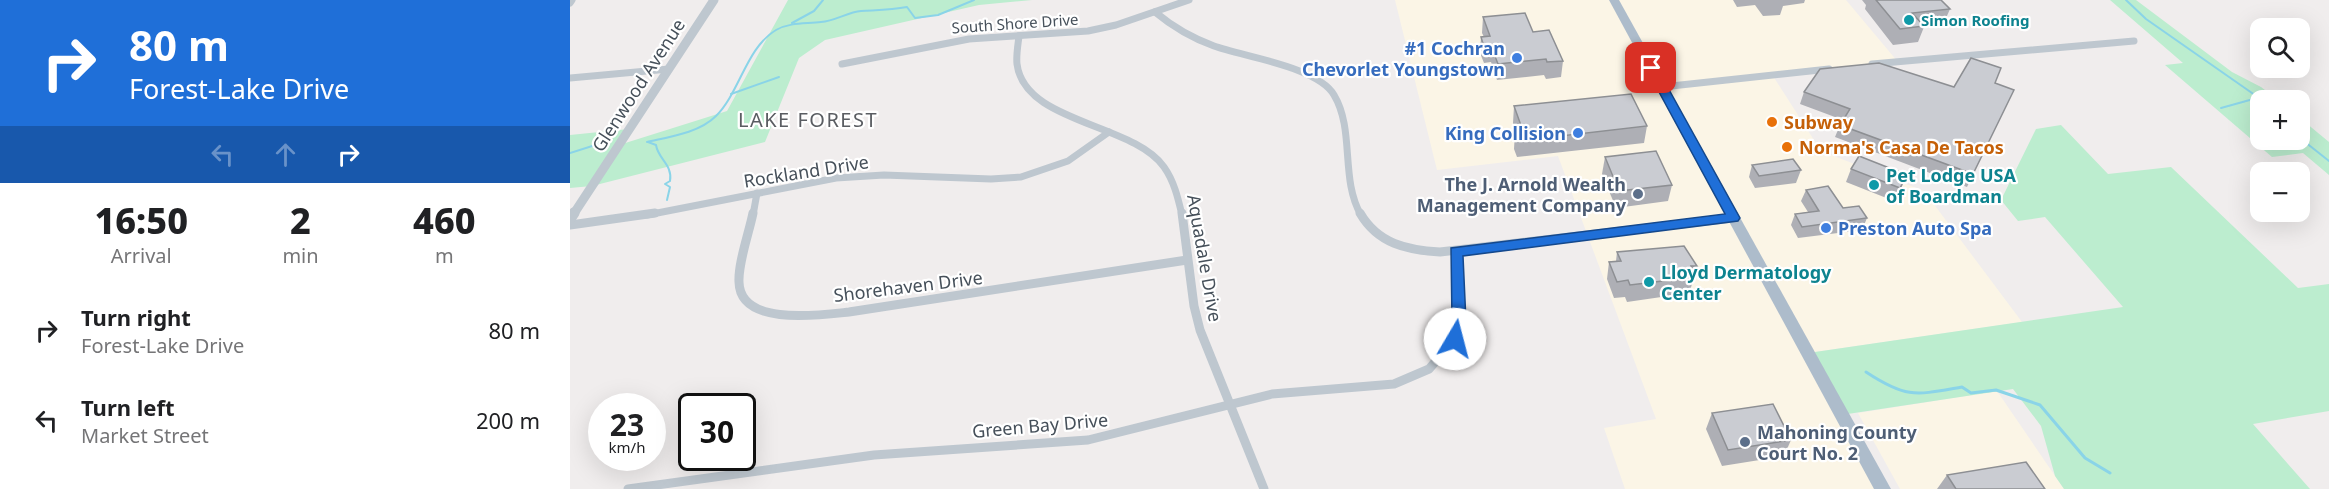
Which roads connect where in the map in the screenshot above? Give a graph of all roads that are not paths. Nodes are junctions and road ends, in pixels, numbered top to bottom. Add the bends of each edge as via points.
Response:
1 (714, 0) edge
2 (1189, 0) edge
3 (1614, 0) edge
4 (1155, 12) junction
5 (1019, 36) junction
6 (2134, 41) dead end
7 (842, 64) dead end
8 (1863, 65) edge
9 (1841, 68) edge
10 (669, 69) junction
11 (570, 78) edge
12 (1662, 87) junction
13 (1109, 132) junction
14 (757, 192) junction
15 (1733, 218) junction
16 (570, 219) edge
17 (570, 225) edge
18 (1456, 252) junction
19 (1187, 260) junction
20 (1231, 404) junction
21 (628, 489) edge
22 (1264, 489) edge
23 (1883, 489) edge

1 - 10 street, Glenwood Avenue
2 - 4 street, South Shore Drive
3 - 12 main road
4 - 5 street, South Shore Drive via 1088,31
4 - 18 street via 1194,38 1323,83 1336,97 1341,110 1355,201 1367,225 1388,241 1410,249
5 - 7 street, South Shore Drive via 949,41
5 - 13 street, Aquadale Drive via 1017,67 1029,91 1050,106
6 - 8 street
9 - 12 street
10 - 11 street
10 - 16 street, Glenwood Avenue
12 - 15 main road
13 - 14 street, Rockland Drive via 1068,161 1021,177 866,176
13 - 19 street, Aquadale Drive via 1143,147 1167,169 1177,193
14 - 17 street, Rockland Drive via 646,215
14 - 19 street, Shorehaven Drive via 739,282 753,306 781,315 826,313 1076,281
15 - 18 street
15 - 23 main road
18 - 20 street, Green Bay Drive via 1458,330 1449,350 1430,368 1389,385 1302,389
19 - 20 street, Aquadale Drive via 1201,332
20 - 21 street, Green Bay Drive via 1087,440 874,455
20 - 22 street, Aquadale Drive

